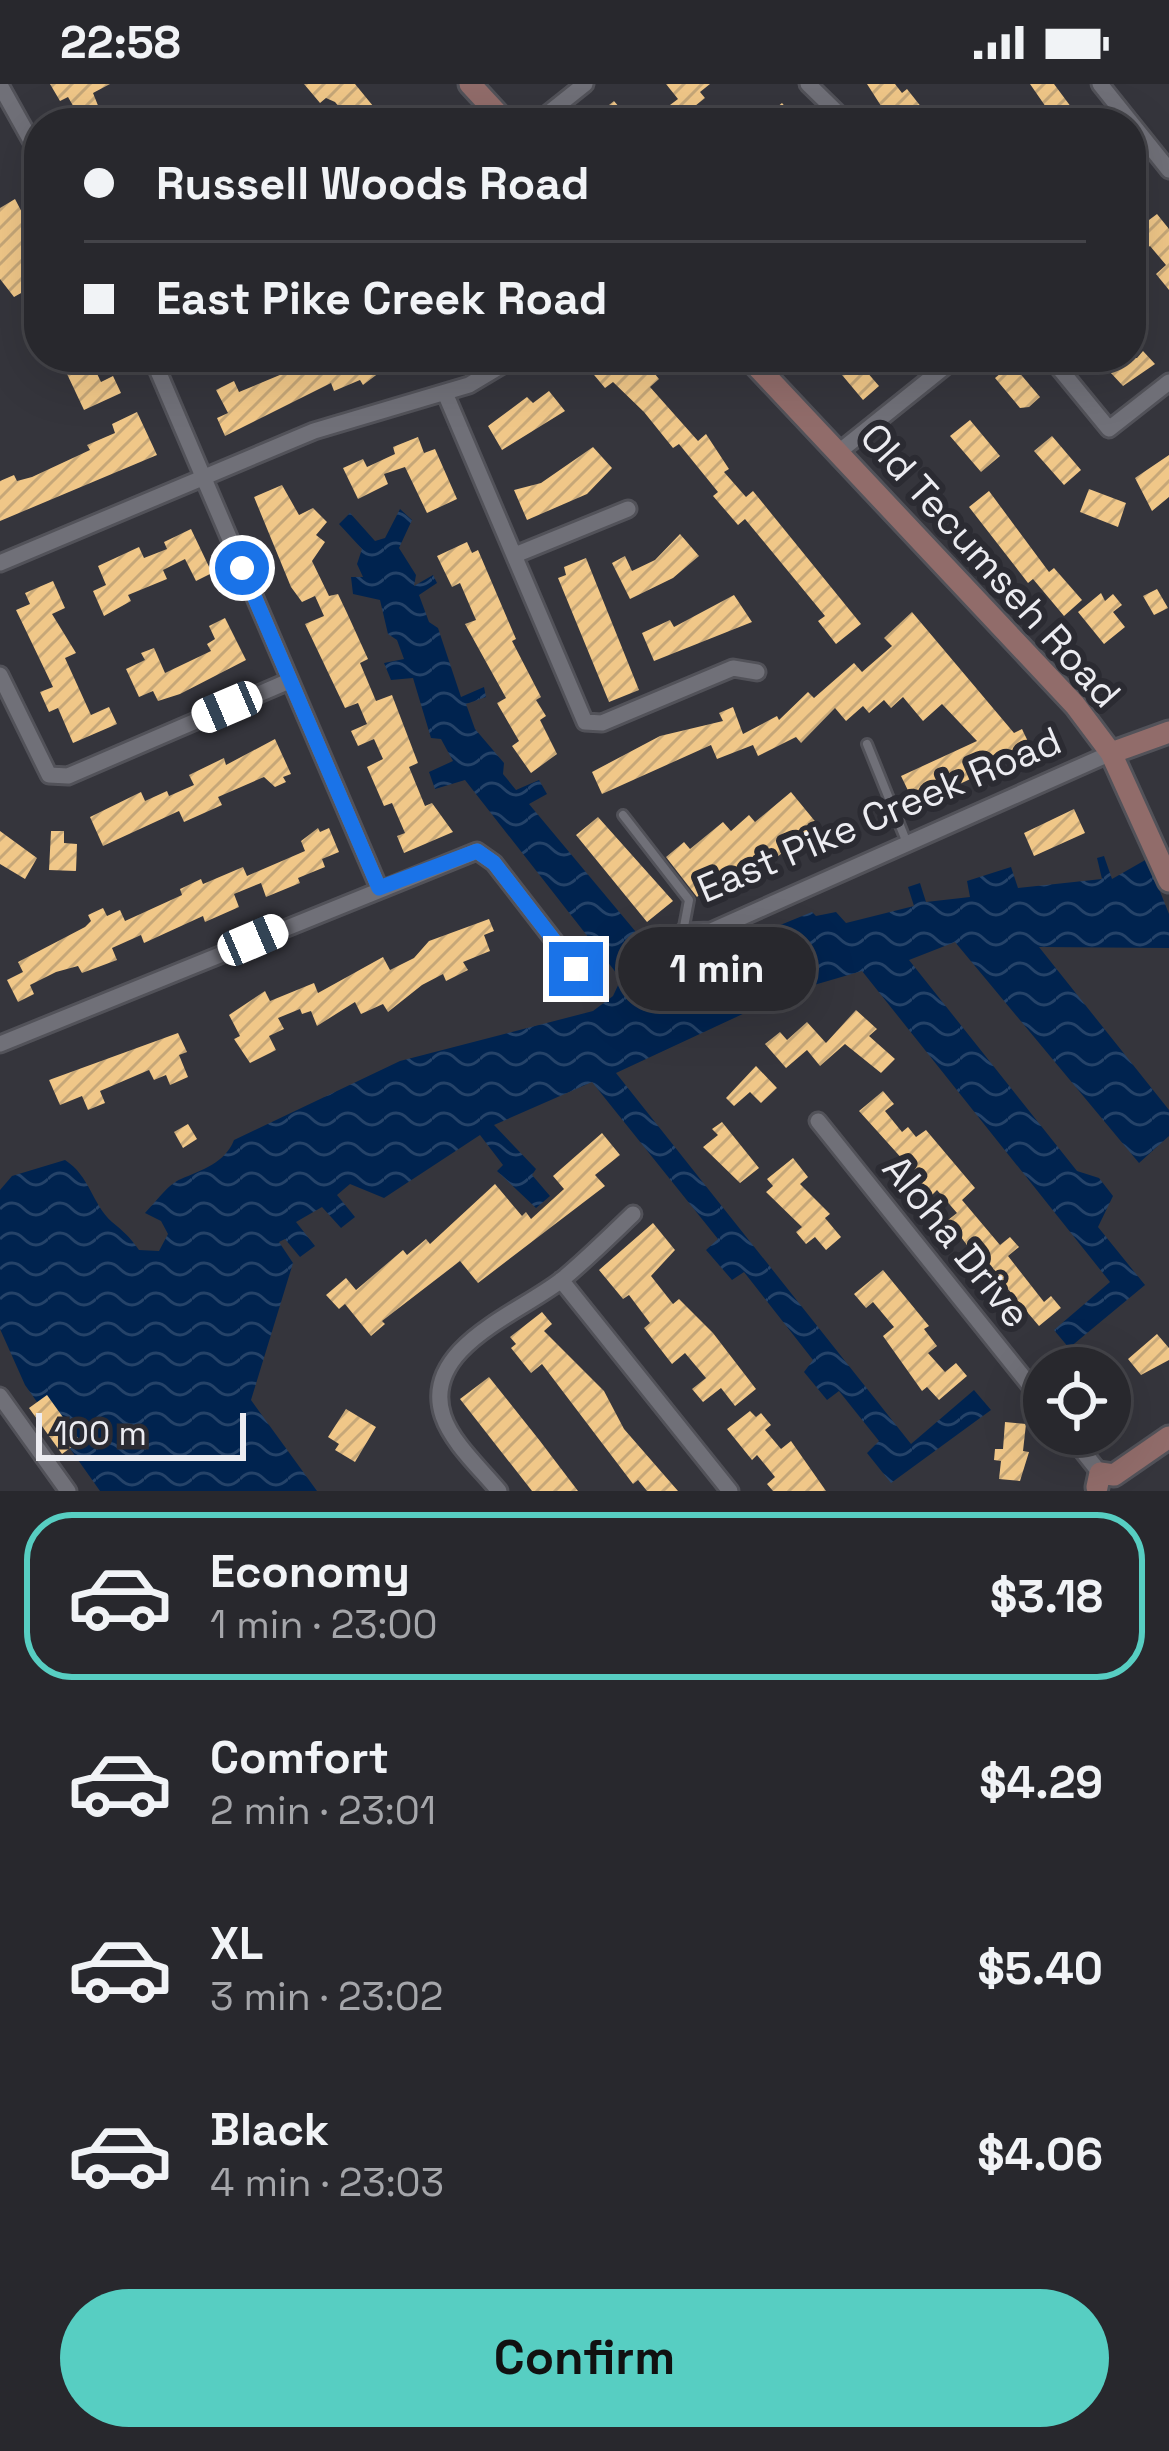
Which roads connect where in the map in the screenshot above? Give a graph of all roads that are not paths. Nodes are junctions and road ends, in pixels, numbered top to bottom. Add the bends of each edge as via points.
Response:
1 (470, 84) edge
2 (585, 84) edge
3 (808, 84) edge
4 (1100, 84) edge
5 (0, 86) edge
6 (492, 108) edge
7 (555, 108) edge
8 (833, 108) edge
9 (1119, 108) edge
10 (24, 128) edge
11 (1146, 141) edge
12 (1169, 170) edge
13 (158, 372) edge
14 (486, 372) edge
15 (763, 372) edge
16 (938, 372) edge
17 (1062, 372) edge
18 (1169, 382) edge
19 (445, 393) junction
20 (839, 451) junction
21 (204, 477) junction
22 (628, 509) dead end
23 (515, 555) junction
24 (0, 563) edge
25 (757, 672) dead end
26 (0, 675) edge
27 (289, 681) junction
28 (1169, 732) edge
29 (867, 744) dead end
30 (1111, 754) junction
31 (623, 815) dead end
32 (908, 844) junction
33 (1169, 881) edge
34 (379, 888) junction
35 (683, 932) joint
36 (576, 969) dead end
37 (0, 1044) edge
38 (818, 1121) dead end
39 (633, 1214) dead end
40 (562, 1280) junction
41 (1023, 1377) edge
42 (0, 1396) edge
43 (1169, 1437) edge
44 (1083, 1455) edge
45 (1103, 1485) edge
46 (68, 1491) edge
47 (499, 1491) edge
48 (730, 1491) edge

1 - 6 main road
2 - 7 street
3 - 8 street
4 - 9 street
5 - 10 street
11 - 12 street
13 - 21 street
14 - 19 street
15 - 20 main road, Old Tecumseh Road
16 - 20 street
17 - 18 street via 1109,429
19 - 21 street via 314,431
19 - 23 street
20 - 30 main road, Old Tecumseh Road via 1076,705
21 - 24 street
21 - 27 street
22 - 23 street
23 - 25 street via 585,722 602,723 733,668
26 - 27 street via 49,776 68,776
27 - 34 street
28 - 30 main road, East Pike Creek Road
29 - 32 lane
30 - 32 street, East Pike Creek Road
30 - 33 main road, Old Tecumseh Road
31 - 35 lane via 689,900
32 - 35 street, East Pike Creek Road via 711,931
34 - 36 street via 477,851
34 - 37 street
38 - 41 street, Aloha Drive
39 - 40 street
40 - 47 street via 482,1333 442,1379 444,1420
40 - 48 street
42 - 46 street
43 - 45 main road
44 - 45 street

